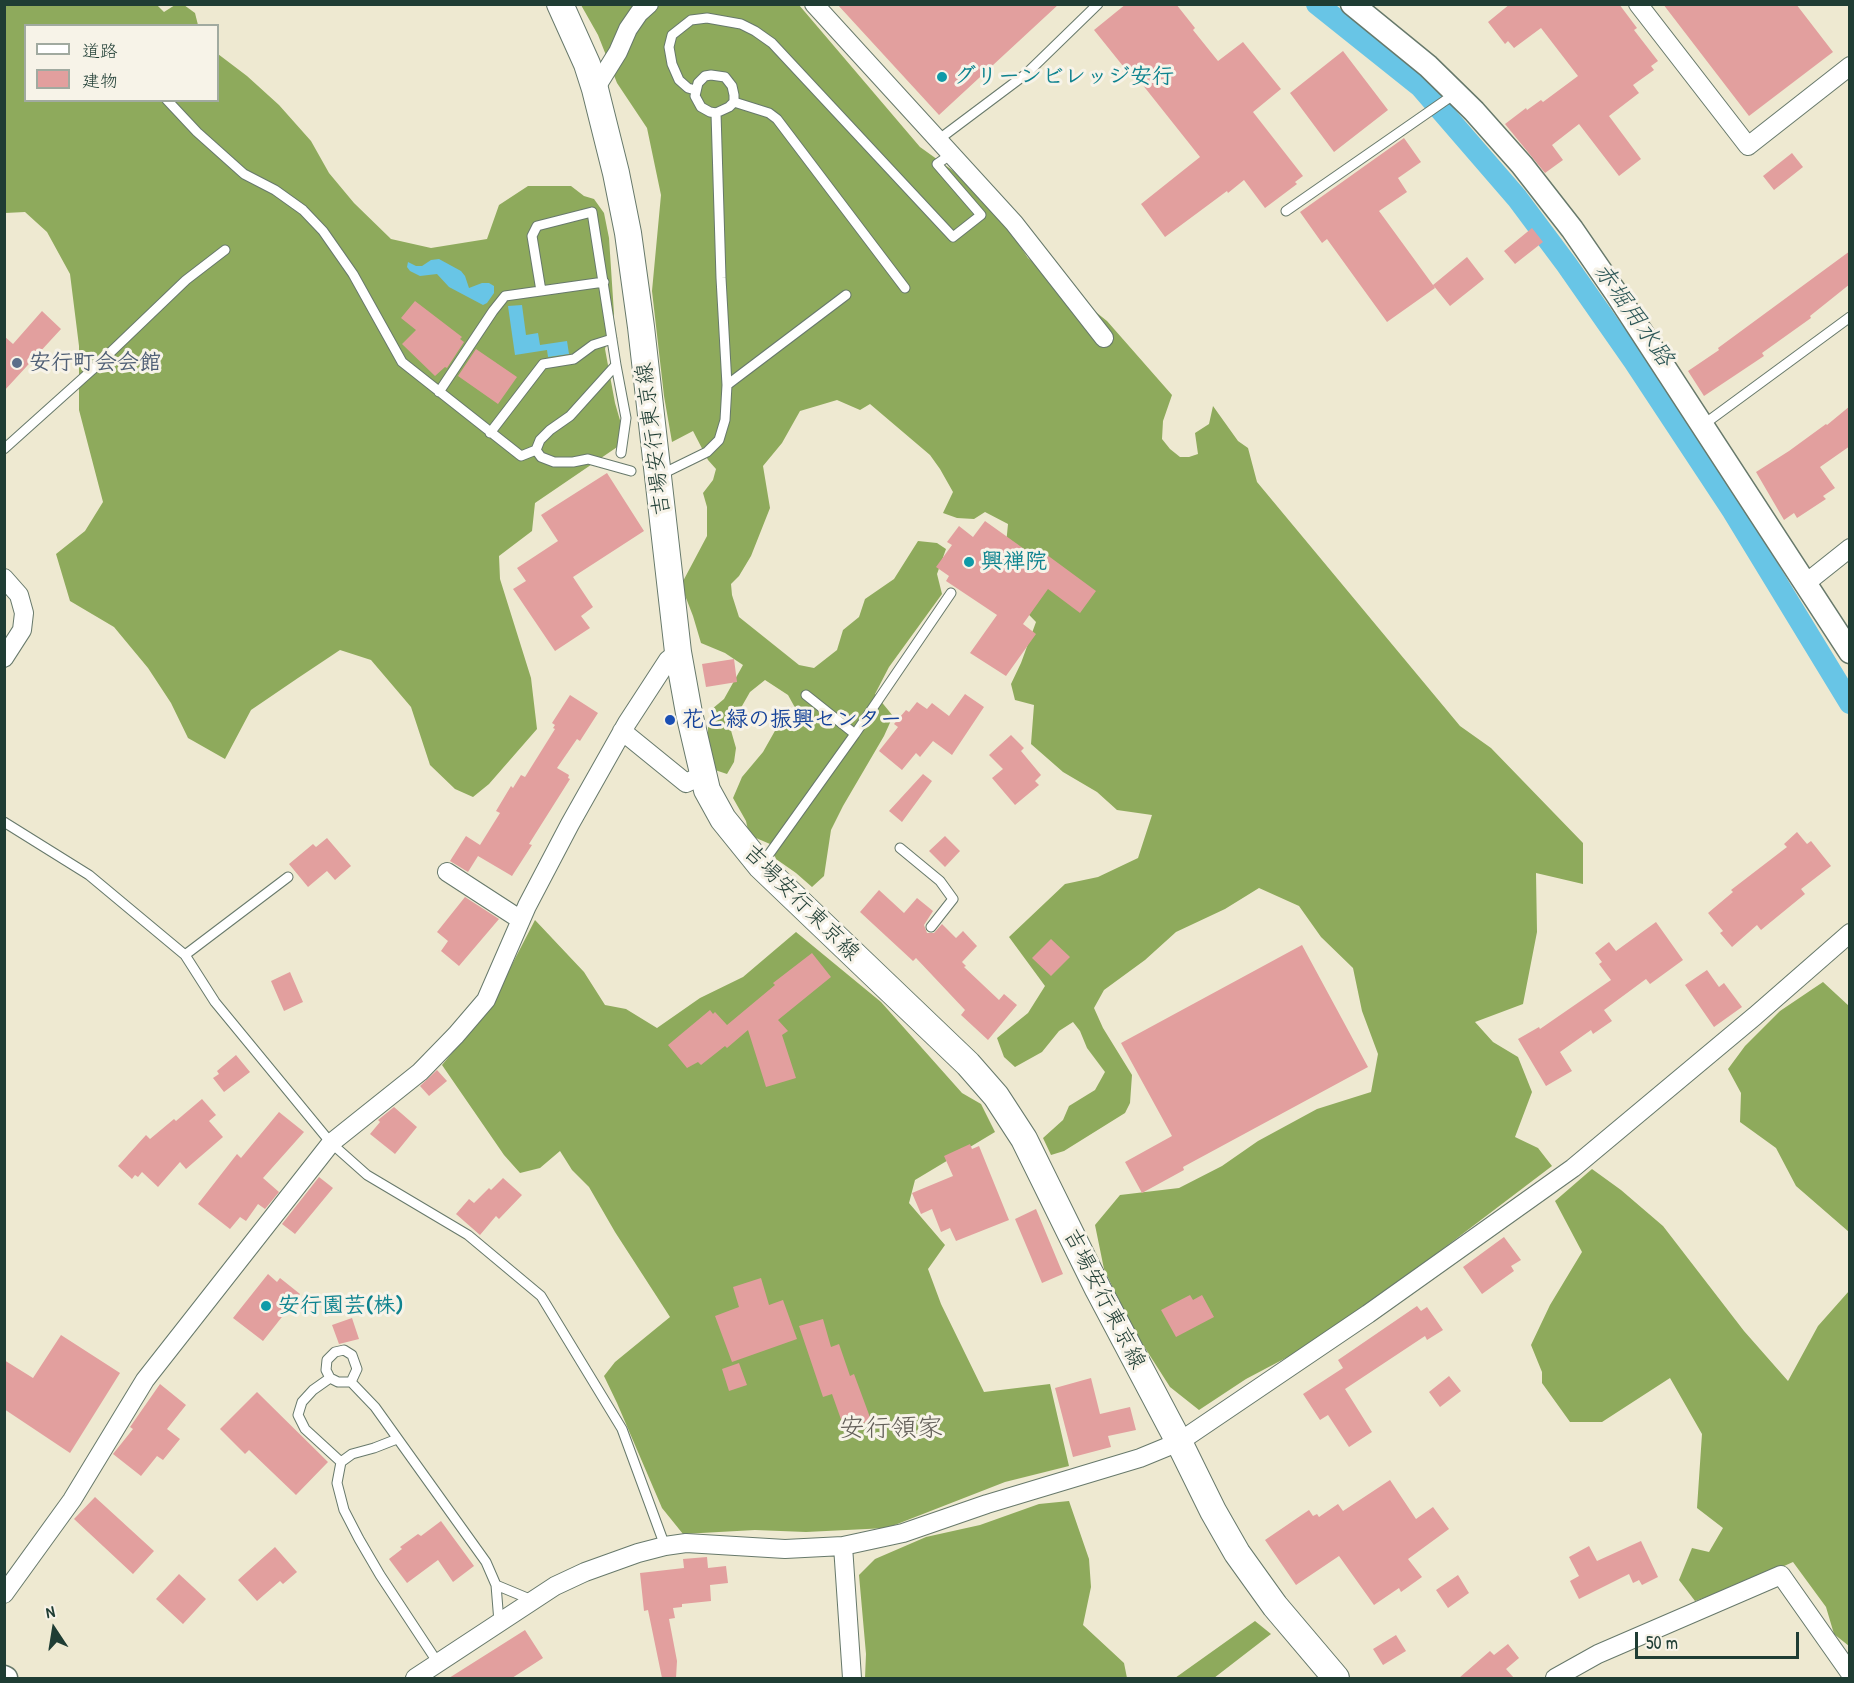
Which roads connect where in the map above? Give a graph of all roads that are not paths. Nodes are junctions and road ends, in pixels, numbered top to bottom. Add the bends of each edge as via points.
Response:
1 (560, 4) edge
2 (649, 4) edge
3 (814, 4) edge
4 (1098, 4) edge
5 (1638, 4) edge
6 (1358, 6) edge
7 (1850, 66) edge
8 (595, 88) junction
9 (695, 90) junction
10 (1456, 93) junction
11 (169, 102) edge
12 (734, 102) junction
13 (716, 113) junction
14 (938, 140) junction
15 (950, 155) junction
16 (1286, 211) dead end
17 (225, 250) dead end
18 (604, 282) junction
19 (906, 288) dead end
20 (541, 291) junction
21 (846, 296) dead end
22 (1850, 316) edge
23 (1104, 338) dead end
24 (612, 339) junction
25 (616, 365) junction
26 (727, 385) junction
27 (440, 392) junction
28 (1703, 425) junction
29 (490, 433) junction
30 (4, 449) edge
31 (536, 450) junction
32 (621, 453) dead end
33 (631, 471) dead end
34 (658, 476) junction
35 (1850, 548) edge
36 (4, 578) edge
37 (1806, 583) junction
38 (951, 593) dead end
39 (678, 652) junction
40 (1850, 652) edge
41 (4, 658) edge
42 (806, 696) dead end
43 (622, 730) junction
44 (855, 734) junction
45 (703, 775) junction
46 (4, 822) edge
47 (900, 848) dead end
48 (760, 866) junction
49 (447, 872) dead end
50 (288, 877) dead end
51 (521, 920) junction
52 (931, 927) dead end
53 (1850, 933) edge
54 (185, 955) junction
55 (331, 1143) junction
56 (330, 1378) junction
57 (351, 1382) junction
58 (397, 1439) junction
59 (1179, 1442) junction
60 (341, 1462) junction
61 (665, 1546) junction
62 (843, 1546) junction
63 (496, 1585) junction
64 (4, 1594) edge
65 (533, 1600) junction
66 (499, 1622) junction
67 (438, 1663) junction
68 (1850, 1673) edge
69 (415, 1678) edge
70 (852, 1678) edge
71 (1336, 1678) edge
72 (1555, 1678) edge

1 - 8 main road, 吉場安行東京線
2 - 8 street via 628,29
3 - 14 street
4 - 14 lane via 1026,74
5 - 7 street via 1748,146
6 - 10 street
8 - 34 main road, 吉場安行東京線 via 628,233
9 - 12 lane via 705,76 725,77 732,86
9 - 13 lane via 701,106
9 - 15 lane via 679,80 669,46 672,34 691,20 707,18 741,24 755,31 772,43 953,237 981,215 938,164
10 - 16 lane
10 - 28 street via 1522,165 1572,229
11 - 27 lane via 244,174 303,210 353,274 402,362
12 - 13 lane
12 - 19 lane via 777,119
13 - 26 lane
14 - 15 street
15 - 23 street via 1014,223
17 - 30 lane via 186,280
18 - 20 lane
18 - 20 lane via 592,212 537,225 532,236
18 - 24 lane
20 - 27 lane via 505,296
21 - 26 lane
22 - 28 lane
24 - 25 lane
24 - 29 lane via 593,345 574,359 543,364
25 - 31 lane via 570,416 540,440
25 - 32 lane via 626,418
26 - 34 lane via 725,420 719,440 707,452
27 - 29 lane
28 - 37 street
29 - 31 lane via 520,456
31 - 33 lane via 541,457 554,462 588,459
34 - 39 main road, 吉場安行東京線
35 - 37 street
36 - 41 street via 19,595 24,613 22,630
37 - 40 street
38 - 44 lane
39 - 43 street via 668,660
39 - 45 main road, 吉場安行東京線
42 - 44 lane
43 - 45 street via 686,783
43 - 51 street
44 - 48 lane
45 - 48 main road, 吉場安行東京線 via 723,819
46 - 54 lane via 89,875
47 - 52 lane via 940,881 953,899
48 - 59 main road, 吉場安行東京線 via 968,1064 996,1096 1024,1139
49 - 51 street
50 - 54 lane
51 - 55 street via 486,1000 420,1071
53 - 59 street via 1573,1168
54 - 55 lane via 215,1002
55 - 61 lane via 367,1175 468,1235 541,1296 621,1429
55 - 64 street via 145,1380 72,1500
56 - 57 lane
56 - 57 lane via 327,1360 344,1350 357,1369
56 - 60 lane via 302,1402 298,1415 305,1429
57 - 58 lane
58 - 60 lane via 352,1454
58 - 63 lane via 486,1562
59 - 62 street via 903,1533
59 - 71 main road, 吉場安行東京線 via 1237,1553 1275,1606
60 - 67 lane via 338,1483 344,1510 380,1575
61 - 62 street
61 - 65 street via 585,1572
62 - 70 street
63 - 65 lane
63 - 66 lane
65 - 66 street
66 - 67 street
67 - 69 street
68 - 72 street via 1781,1575 1598,1654

